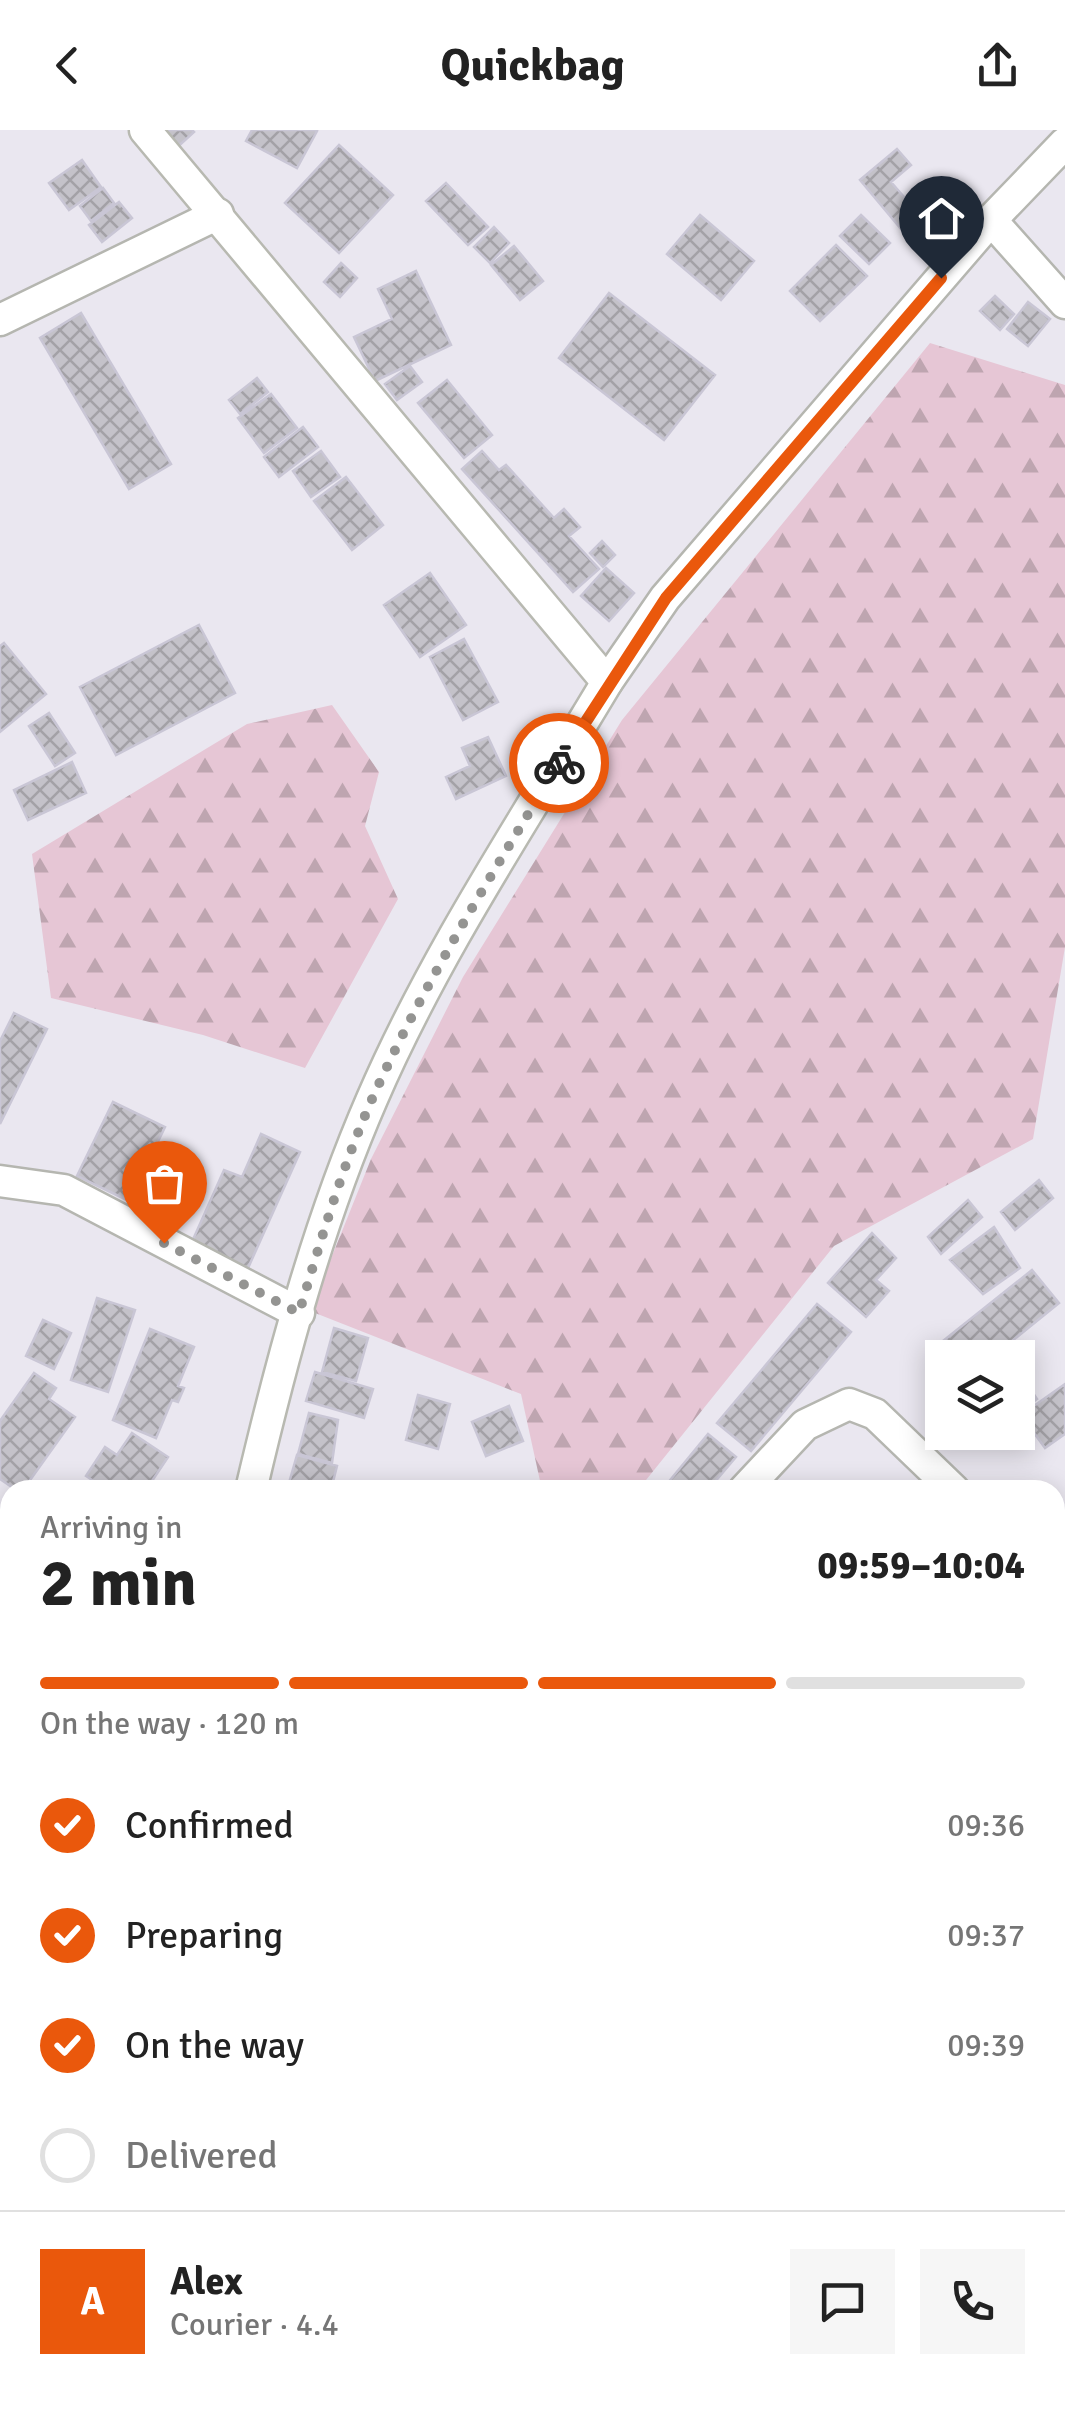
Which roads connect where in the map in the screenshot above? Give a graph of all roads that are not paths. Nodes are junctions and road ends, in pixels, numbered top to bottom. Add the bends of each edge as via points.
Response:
1 (145, 130) edge
2 (1065, 143) edge
3 (218, 214) junction
4 (991, 220) junction
5 (1065, 303) edge
6 (0, 320) edge
7 (607, 682) junction
8 (0, 1181) edge
9 (299, 1313) junction
10 (254, 1480) edge
11 (754, 1480) edge
12 (943, 1480) edge

1 - 3 street
2 - 4 street
3 - 6 street
3 - 7 street
4 - 5 street
4 - 7 street via 666,598
7 - 9 street via 448,952 374,1096
8 - 9 street via 64,1190
9 - 10 street
11 - 12 street via 805,1426 849,1404 874,1414

